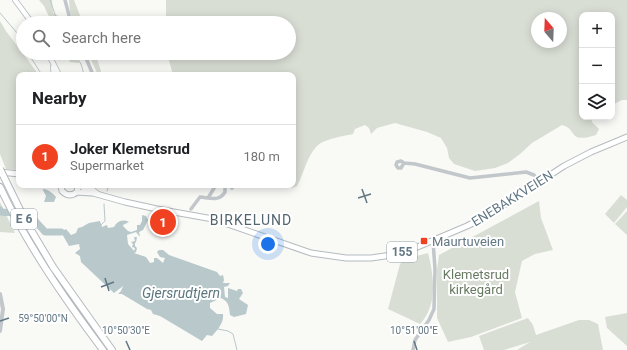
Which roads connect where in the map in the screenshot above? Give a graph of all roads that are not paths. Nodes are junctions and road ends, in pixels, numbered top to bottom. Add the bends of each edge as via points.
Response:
1 (15, 0) edge
2 (65, 0) edge
3 (27, 16) edge
4 (69, 16) edge
5 (51, 60) edge
6 (87, 60) edge
7 (53, 65) junction
8 (54, 72) edge
9 (57, 72) edge
10 (93, 72) edge
11 (627, 137) edge
12 (404, 163) dead end
13 (0, 171) edge
14 (16, 174) edge
15 (539, 181) junction
16 (0, 187) edge
17 (61, 188) edge
18 (78, 188) edge
19 (84, 188) edge
20 (90, 188) edge
21 (214, 188) edge
22 (225, 188) edge
23 (77, 192) junction
24 (95, 193) junction
25 (208, 198) junction
26 (191, 208) dead end
27 (433, 241) junction
28 (0, 294) edge
29 (0, 331) edge
30 (103, 350) edge
31 (112, 350) edge
32 (413, 350) edge

1 - 3 main road
2 - 4 street
5 - 7 main road
6 - 10 street
7 - 8 main road
7 - 9 main road
11 - 15 main road, ENEBAKKVEIEN / 155 via 580,157
12 - 15 street via 470,178 526,172 534,175
13 - 14 main road
13 - 31 highway, E 6, bridge via 53,267
15 - 27 main road, ENEBAKKVEIEN / 155 via 487,216
16 - 30 highway, E 6 via 46,270
17 - 23 main road, ENEBAKKVEIEN / 155 via 69,195
18 - 23 main road, ENEBAKKVEIEN / 155
19 - 24 main road, ENEBAKKVEIEN / 155
20 - 24 main road
21 - 25 street
22 - 25 street via 220,197
23 - 24 main road, ENEBAKKVEIEN / 155
24 - 27 main road, ENEBAKKVEIEN / 155 via 157,209 213,219 282,244 328,256 361,259 381,257 408,251
25 - 26 street via 199,198
27 - 32 street via 434,309 415,340
28 - 29 street via 3,309

